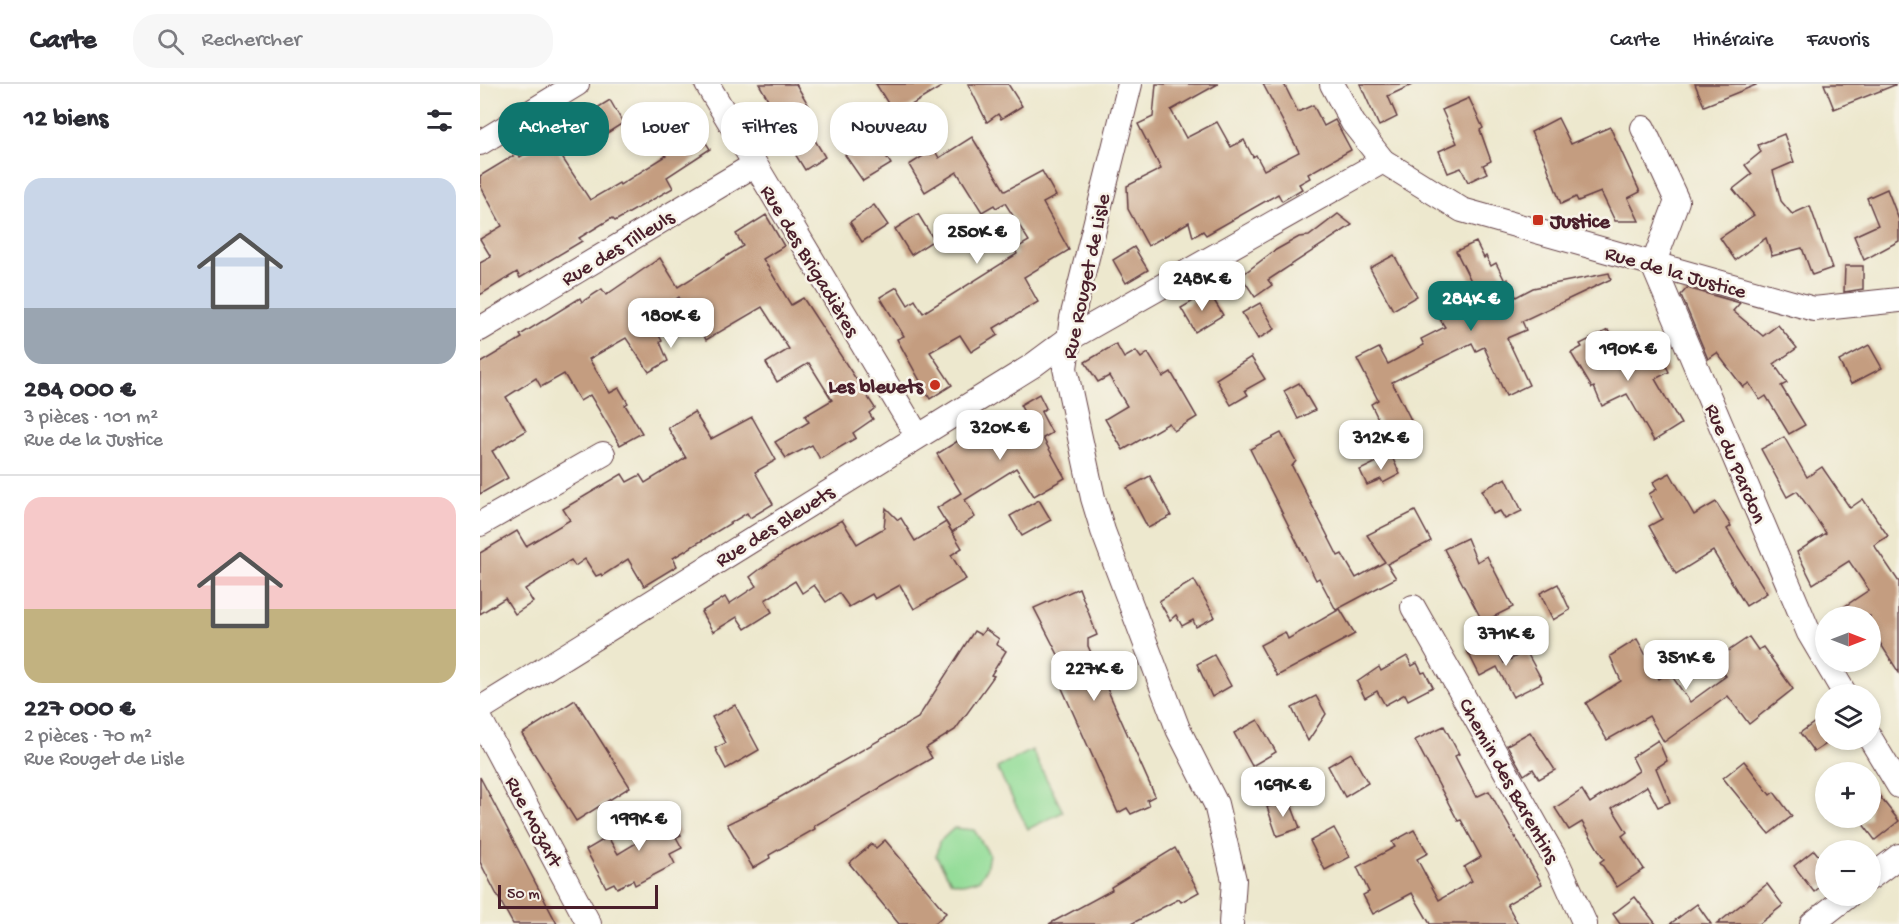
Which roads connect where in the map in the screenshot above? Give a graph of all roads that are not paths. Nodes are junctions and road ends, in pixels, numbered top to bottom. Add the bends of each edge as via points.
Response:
1 (577, 84) edge
2 (707, 84) edge
3 (1130, 84) edge
4 (1332, 84) edge
5 (1642, 128) dead end
6 (480, 143) edge
7 (1383, 161) junction
8 (754, 165) junction
9 (1653, 265) junction
10 (1899, 300) edge
11 (480, 329) edge
12 (1067, 340) junction
13 (917, 435) junction
14 (603, 454) dead end
15 (480, 524) edge
16 (1413, 607) dead end
17 (1839, 684) edge
18 (480, 709) edge
19 (480, 719) edge
20 (1877, 750) edge
21 (1899, 786) edge
22 (1899, 856) edge
23 (1881, 870) edge
24 (1835, 906) edge
25 (589, 924) edge
26 (1231, 924) edge
27 (1585, 924) edge
28 (1812, 924) edge

1 - 6 street
2 - 8 street, Rue des Brigadières
3 - 12 street, Rue Rouget de Lisle
4 - 7 street, Rue de la Justice via 1353,123
5 - 9 street via 1677,201
7 - 9 street, Rue de la Justice via 1462,210
7 - 12 street, Rue des Bleuets
8 - 11 street, Rue des Tilleuls
8 - 13 street, Rue des Brigadières
9 - 10 street, Rue de la Justice via 1814,309
9 - 17 street, Rue du Pardon via 1809,633
12 - 13 street, Rue des Bleuets via 1032,366
12 - 26 street, Rue Rouget de Lisle via 1065,368 1096,509 1178,729 1216,804 1234,880
13 - 18 street, Rue des Bleuets
14 - 15 street
16 - 27 street, Chemin des Barentins via 1559,866
19 - 25 street, Rue Mozart
20 - 21 street
22 - 23 street
24 - 28 street

